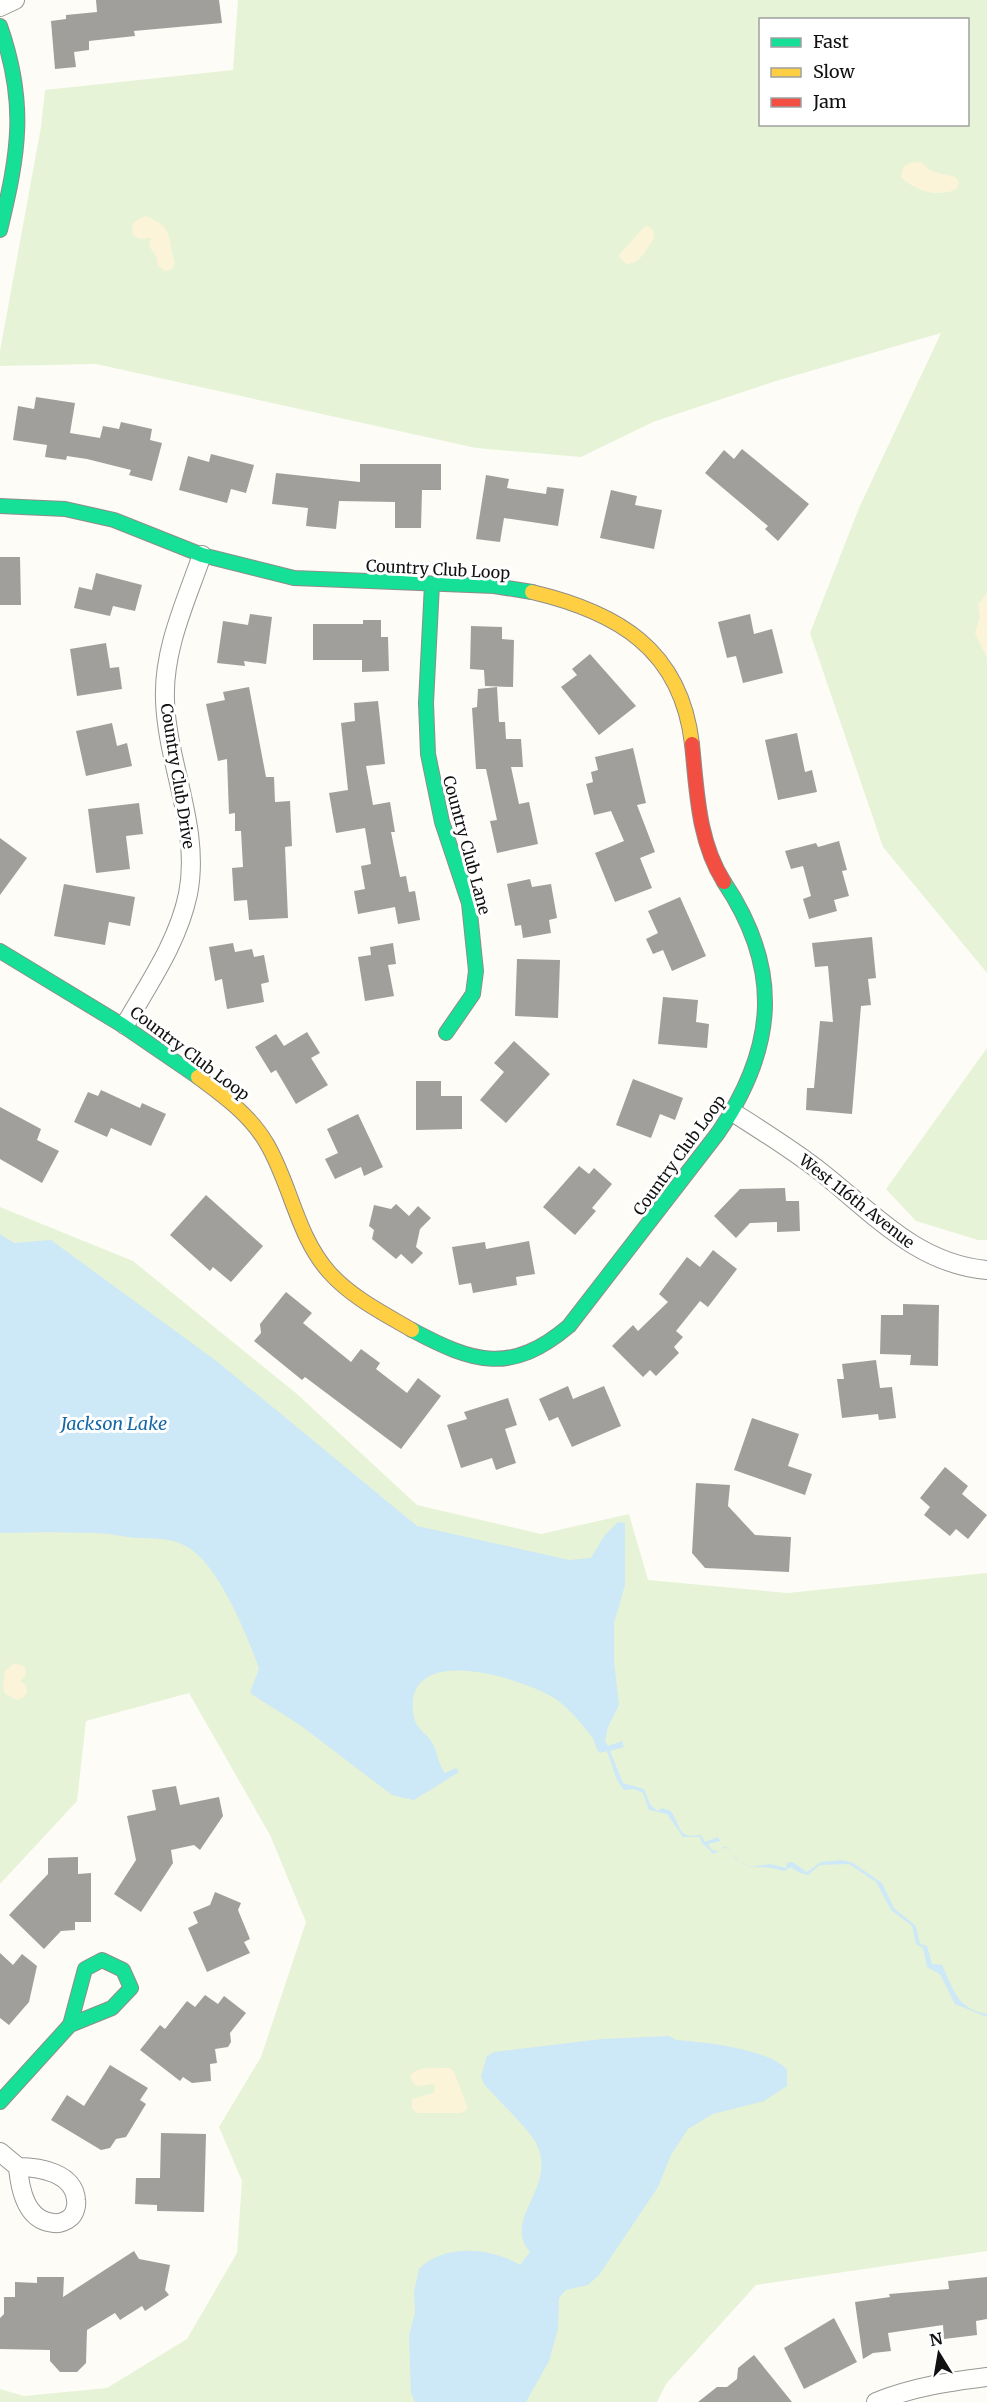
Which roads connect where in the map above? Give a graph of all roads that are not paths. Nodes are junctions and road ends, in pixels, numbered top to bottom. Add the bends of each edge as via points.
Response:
1 (15, 0) edge
2 (0, 7) edge
3 (0, 26) edge
4 (0, 230) edge
5 (0, 506) edge
6 (202, 555) junction
7 (432, 584) junction
8 (0, 951) edge
9 (125, 1025) junction
10 (446, 1033) dead end
11 (734, 1113) junction
12 (987, 1270) edge
13 (70, 2025) junction
14 (0, 2102) edge
15 (0, 2152) edge
16 (18, 2167) dead end
17 (987, 2378) edge
18 (876, 2402) edge

1 - 2 street
3 - 4 street via 13,64 18,99 17,132
5 - 6 street, Country Club Loop via 65,509 114,520
6 - 7 street, Country Club Loop via 294,578
6 - 9 street, Country Club Drive via 172,640 165,689 167,724 190,837 188,894 177,930
7 - 10 street, Country Club Lane via 426,703 428,754 442,822 469,903 476,971 473,994
7 - 11 street, Country Club Loop via 521,590 593,609 640,638 666,665 676,682 687,714 706,841 720,875 757,939 764,972 763,1037
8 - 9 street, Country Club Loop
9 - 11 street, Country Club Loop via 248,1118 289,1187 310,1242 323,1264 348,1289 428,1340 468,1357 519,1356 560,1335
11 - 12 street, West 116th Avenue via 804,1159 904,1241 948,1262
13 - 13 street via 112,2008 131,1988 123,1970 102,1960 85,1970
13 - 14 street
15 - 16 street
17 - 18 street via 936,2384

